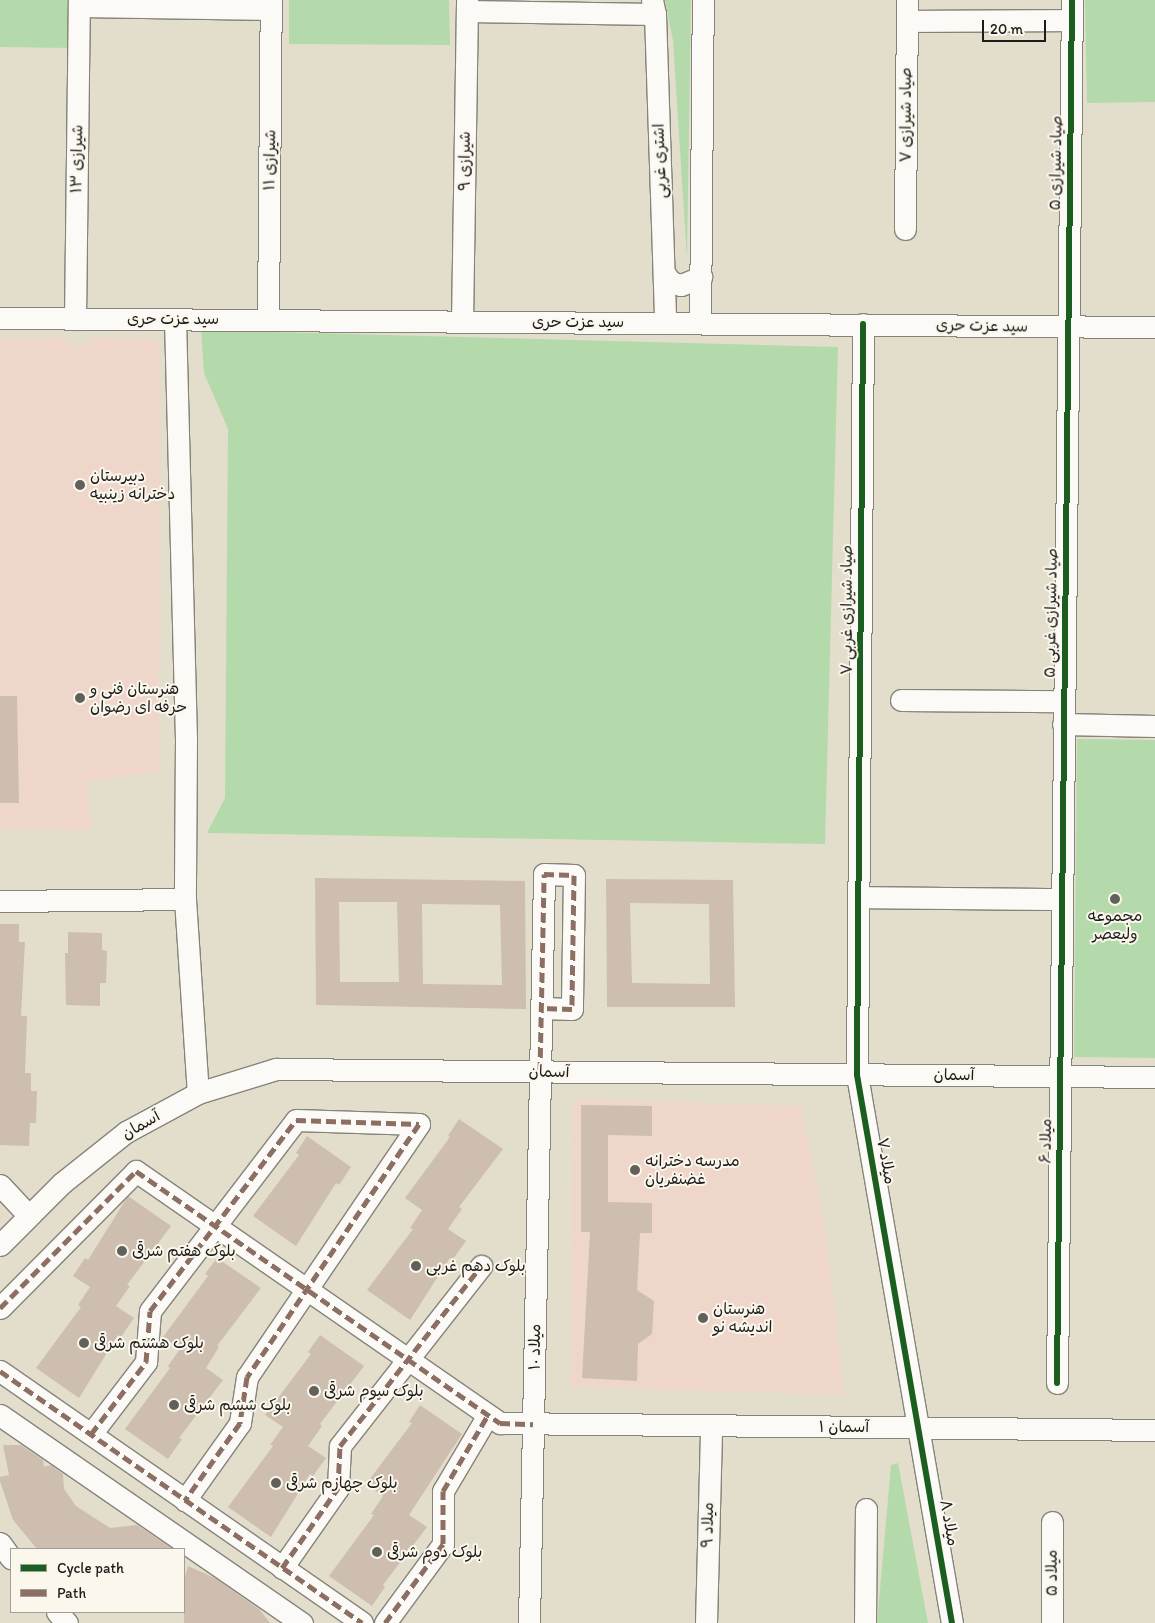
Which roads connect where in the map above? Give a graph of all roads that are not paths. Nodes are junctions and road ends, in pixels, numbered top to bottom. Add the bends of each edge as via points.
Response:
1 (704, 0) edge
2 (907, 0) edge
3 (79, 3) edge
4 (271, 5) edge
5 (467, 6) edge
6 (653, 7) edge
7 (1072, 10) edge
8 (907, 21) junction
9 (905, 229) dead end
10 (664, 273) junction
11 (700, 277) junction
12 (0, 318) edge
13 (75, 319) junction
14 (175, 319) junction
15 (268, 320) junction
16 (462, 322) junction
17 (666, 323) junction
18 (700, 323) junction
19 (864, 324) junction
20 (1068, 327) junction
21 (1155, 327) edge
22 (901, 700) dead end
23 (1064, 701) junction
24 (1063, 724) junction
25 (1155, 726) edge
26 (858, 897) junction
27 (185, 899) junction
28 (1062, 899) junction
29 (0, 900) edge
30 (541, 1008) junction
31 (540, 1072) junction
32 (857, 1075) junction
33 (1061, 1076) junction
34 (1155, 1077) edge
35 (198, 1094) junction
36 (0, 1185) edge
37 (29, 1216) junction
38 (215, 1226) junction
39 (0, 1245) edge
40 (481, 1266) dead end
41 (307, 1289) junction
42 (0, 1308) edge
43 (406, 1358) junction
44 (0, 1371) edge
45 (1057, 1383) dead end
46 (0, 1415) edge
47 (488, 1415) junction
48 (533, 1424) junction
49 (711, 1426) junction
50 (918, 1428) junction
51 (1155, 1430) edge
52 (91, 1434) junction
53 (185, 1500) junction
54 (866, 1509) dead end
55 (1052, 1522) dead end
56 (0, 1543) edge
57 (10, 1557) edge
58 (282, 1568) junction
59 (58, 1613) edge
60 (67, 1623) edge
61 (302, 1623) edge
62 (362, 1623) edge
63 (385, 1623) edge
64 (529, 1623) edge
65 (706, 1623) edge
66 (865, 1623) edge
67 (952, 1623) edge
68 (1052, 1623) edge

1 - 11 street
2 - 8 street, صیاد شیرازی ۷
3 - 4 street
3 - 13 street, شیرازی ۱۳
4 - 15 street, شیرازی ۱۱
5 - 6 street
5 - 16 street, شیرازی ۹
6 - 10 street, اشتری غربی
7 - 8 street
7 - 20 street, صیاد شیرازی ۵
8 - 9 street, صیاد شیرازی ۷
10 - 11 street via 671,282 681,285
10 - 17 street, اشتری غربی
11 - 18 street
12 - 13 street, سید عزت حری
13 - 14 street, سید عزت حری
14 - 15 street, سید عزت حری
14 - 27 street via 186,739
15 - 16 street, سید عزت حری
16 - 17 street, سید عزت حری
17 - 18 street, سید عزت حری
18 - 19 street, سید عزت حری
19 - 20 street, سید عزت حری
19 - 26 street, صیاد شیرازی غربی ۷
20 - 21 street, سید عزت حری
20 - 23 street, صیاد شیرازی غربی ۵
22 - 23 street
23 - 24 street, صیاد شیرازی غربی ۵
24 - 25 street
24 - 28 street, صیاد شیرازی غربی ۵
26 - 28 street
26 - 32 street, میلاد ۷
27 - 29 street
27 - 35 street
28 - 33 street, میلاد ۶
30 - 30 street, میلاد ۱۰ via 544,874 574,875 572,1009
30 - 31 street, میلاد ۱۰
31 - 32 street, آسمان
31 - 35 street, آسمان via 276,1070
31 - 48 street, میلاد ۱۰
32 - 33 street, آسمان
32 - 50 street, میلاد ۷
33 - 34 street, آسمان
33 - 45 street, میلاد ۶
35 - 37 street, آسمان via 126,1132 62,1183
36 - 37 street
37 - 39 street, آسمان
38 - 41 street, آسمان ۱
38 - 41 street via 296,1120 419,1124
38 - 42 street, آسمان ۱ via 136,1170
38 - 52 street via 150,1311 146,1362
40 - 43 street
41 - 43 street, آسمان ۱
41 - 53 street via 247,1377 240,1423
43 - 47 street, آسمان ۱
43 - 58 street via 340,1446 338,1488
44 - 52 street
46 - 61 street
47 - 48 street, آسمان ۱ via 500,1423
47 - 63 street via 442,1491 443,1544
48 - 49 street, آسمان ۱
48 - 64 street, میلاد ۱۰
49 - 50 street, آسمان ۱
49 - 65 street, میلاد ۹
50 - 51 street, آسمان ۱
50 - 67 street, میلاد ۸
52 - 53 street
53 - 58 street
54 - 66 street
55 - 68 street, میلاد ۵
56 - 57 street
58 - 62 street
59 - 60 street

